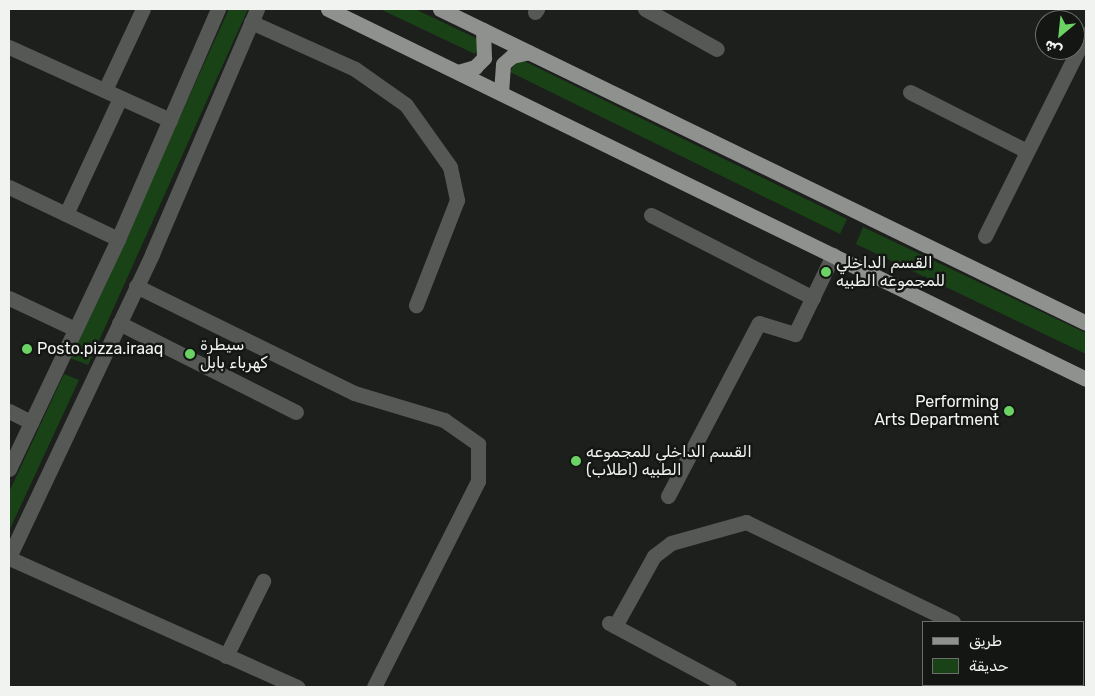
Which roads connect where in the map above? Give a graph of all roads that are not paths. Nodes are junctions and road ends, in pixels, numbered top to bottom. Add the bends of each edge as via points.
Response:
1 (143, 9) edge
2 (218, 9) edge
3 (328, 9) edge
4 (440, 9) edge
5 (645, 9) edge
6 (254, 16) edge
7 (484, 30) junction
8 (1086, 34) edge
9 (9, 47) edge
10 (717, 49) dead end
11 (529, 52) junction
12 (458, 72) junction
13 (105, 90) junction
14 (910, 92) dead end
15 (501, 93) junction
16 (120, 98) junction
17 (170, 120) junction
18 (1028, 151) junction
19 (9, 187) edge
20 (66, 214) junction
21 (651, 215) dead end
22 (985, 236) dead end
23 (118, 239) junction
24 (833, 254) junction
25 (136, 286) junction
26 (9, 298) edge
27 (813, 298) junction
28 (416, 305) dead end
29 (119, 323) junction
30 (1086, 323) edge
31 (76, 329) junction
32 (1086, 380) edge
33 (9, 411) edge
34 (296, 412) dead end
35 (31, 422) junction
36 (9, 469) edge
37 (668, 496) dead end
38 (9, 557) edge
39 (263, 581) dead end
40 (951, 621) edge
41 (226, 656) junction
42 (297, 687) edge
43 (374, 687) edge
44 (729, 687) edge

1 - 13 street
2 - 17 street
3 - 12 main road
4 - 7 main road
5 - 10 street
6 - 25 street
6 - 28 street via 354,69 406,105 450,167 458,200
7 - 11 main road
7 - 12 main road via 484,58 475,67
8 - 18 street
9 - 13 street
11 - 15 main road via 512,56 503,64
11 - 30 main road
12 - 15 main road
13 - 16 street
14 - 18 street
15 - 24 main road
16 - 17 street
16 - 20 street
17 - 23 street
18 - 22 street
19 - 20 street
20 - 23 street
21 - 27 street
23 - 31 street
24 - 27 street
24 - 32 main road
25 - 29 street
25 - 43 street via 354,393 444,420 478,444 478,481
26 - 31 street
27 - 37 street via 794,334 759,323
29 - 34 street
29 - 38 street
31 - 35 street
33 - 35 street
35 - 36 street
38 - 41 street
39 - 41 street
40 - 44 street via 746,522 671,543 654,556 612,624
41 - 42 street

